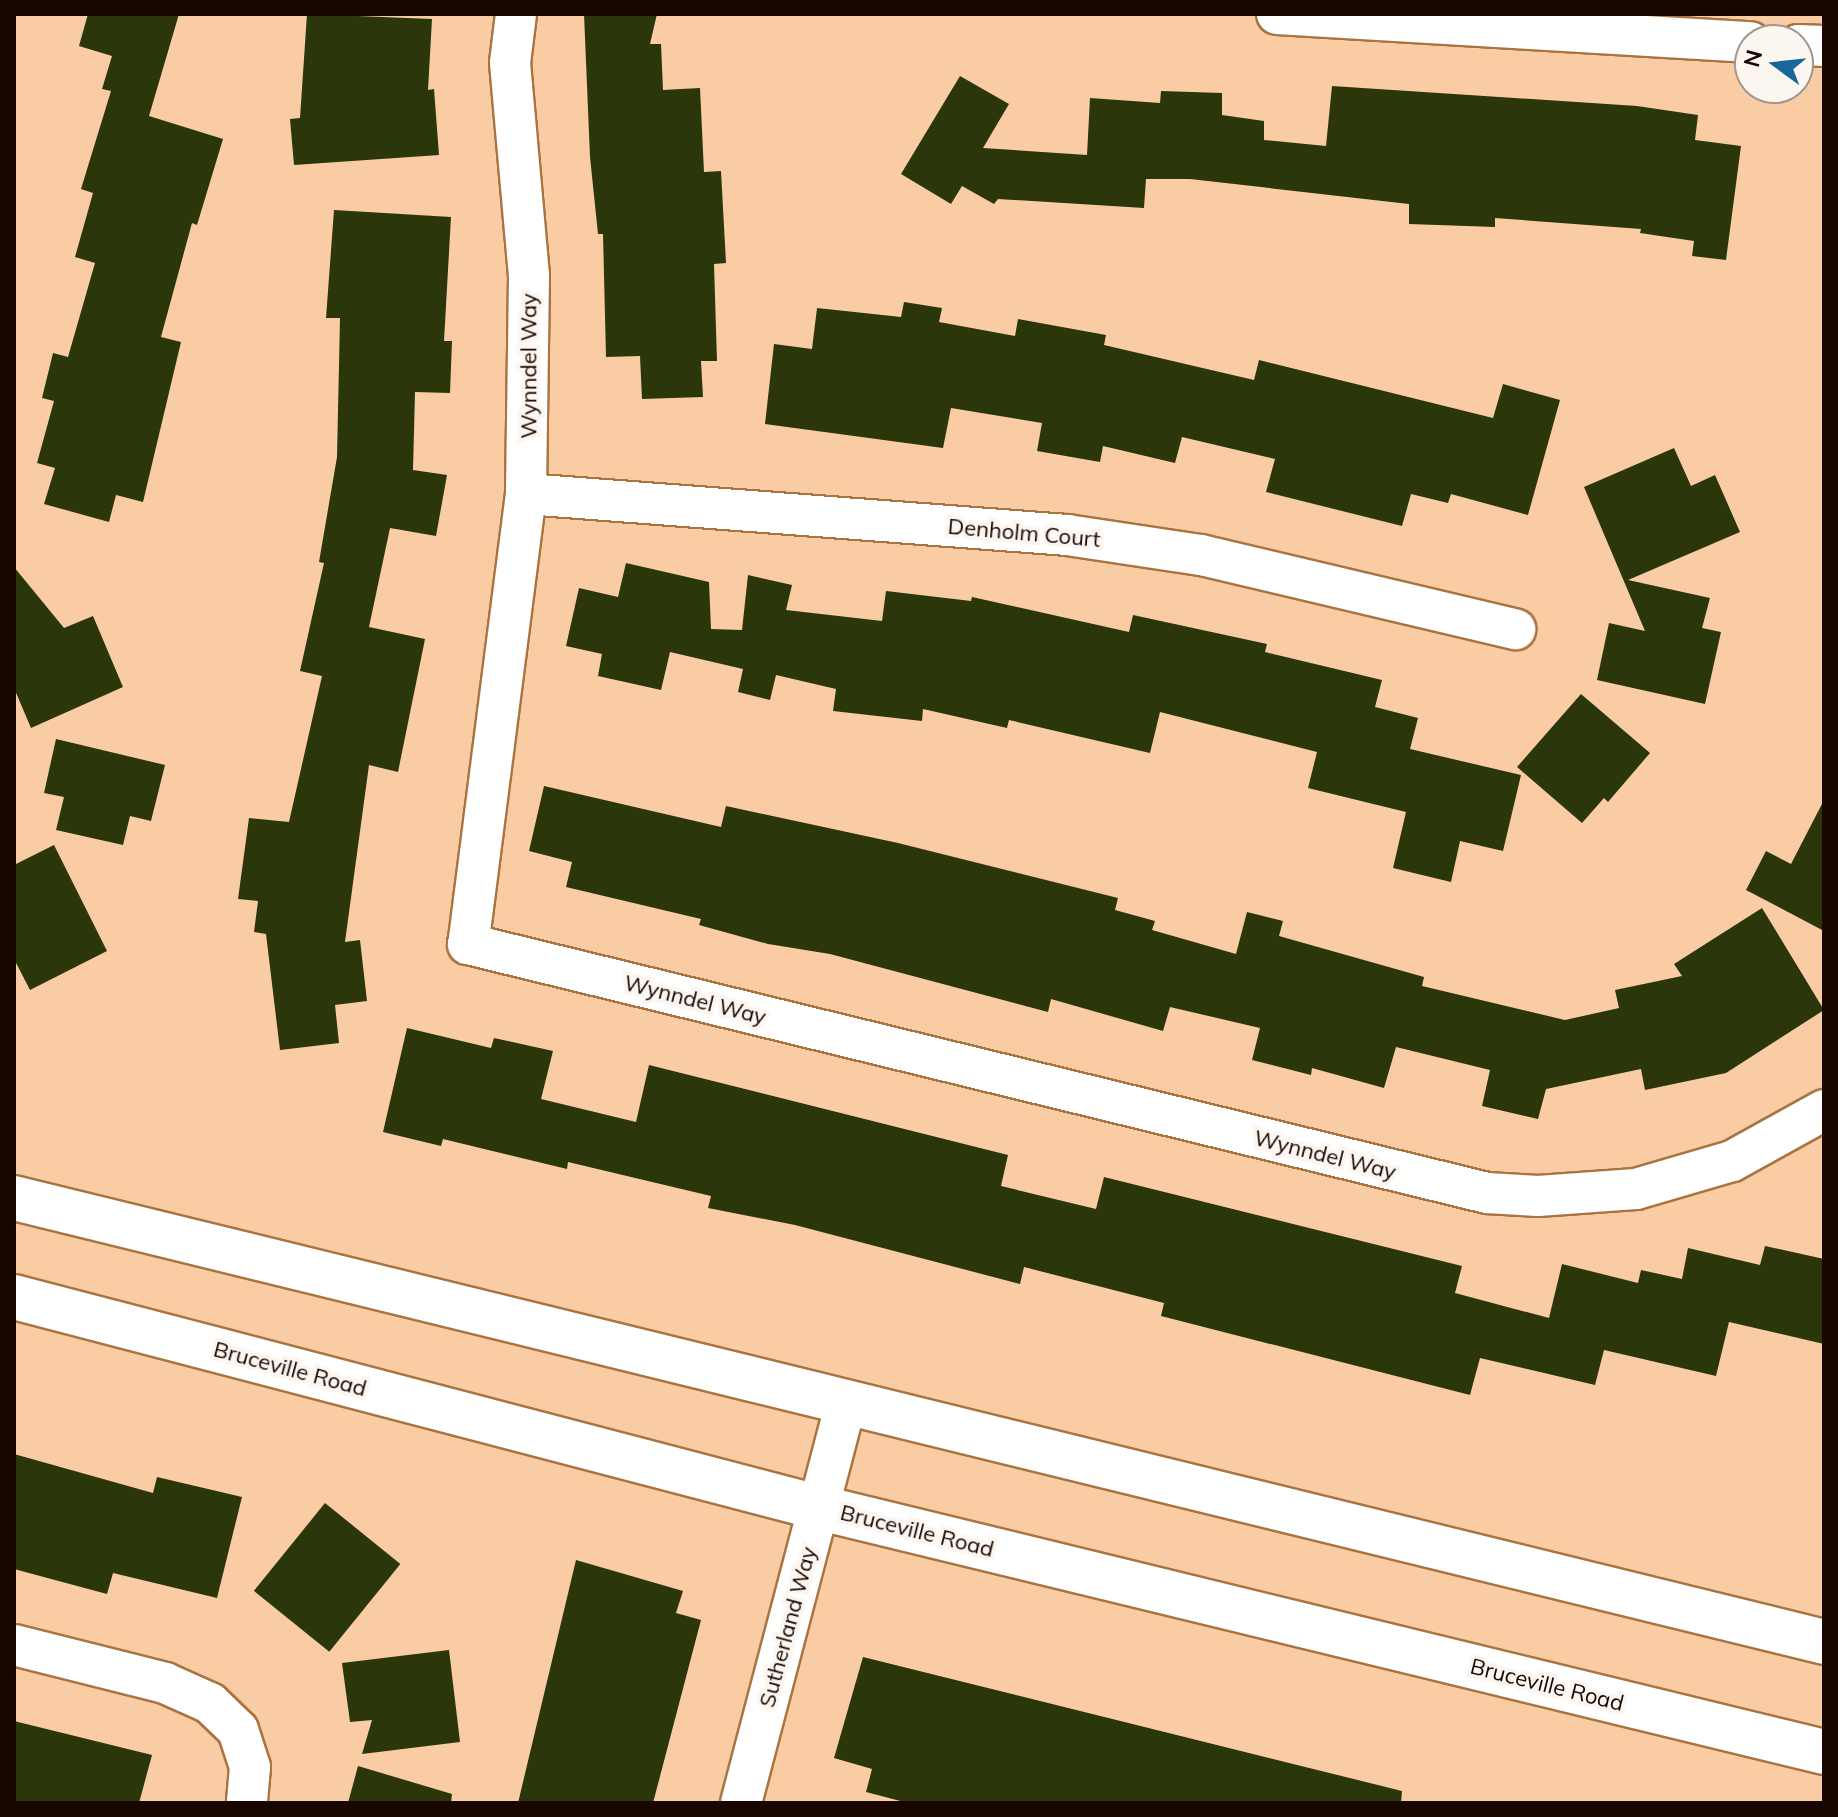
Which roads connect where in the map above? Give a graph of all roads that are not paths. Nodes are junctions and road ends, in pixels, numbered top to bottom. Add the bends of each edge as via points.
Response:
1 (516, 14) edge
2 (1277, 14) edge
3 (1734, 41) edge
4 (526, 494) junction
5 (1515, 629) dead end
6 (1824, 1110) edge
7 (14, 1198) edge
8 (14, 1297) edge
9 (846, 1404) junction
10 (821, 1508) junction
11 (1824, 1642) edge
12 (14, 1645) edge
13 (1824, 1752) edge
14 (247, 1803) edge
15 (741, 1803) edge

1 - 4 street, Wynndel Way via 510,63 529,276
2 - 3 street
4 - 5 street, Denholm Court via 1067,535 1201,555
4 - 6 street, Wynndel Way via 468,944 1487,1193 1538,1196 1636,1189 1732,1161
7 - 9 main road
8 - 10 main road, Bruceville Road
9 - 10 street, Sutherland Way
9 - 11 main road
10 - 13 main road, Bruceville Road
10 - 15 street, Sutherland Way
12 - 14 street via 165,1683 210,1703 238,1730 250,1767

